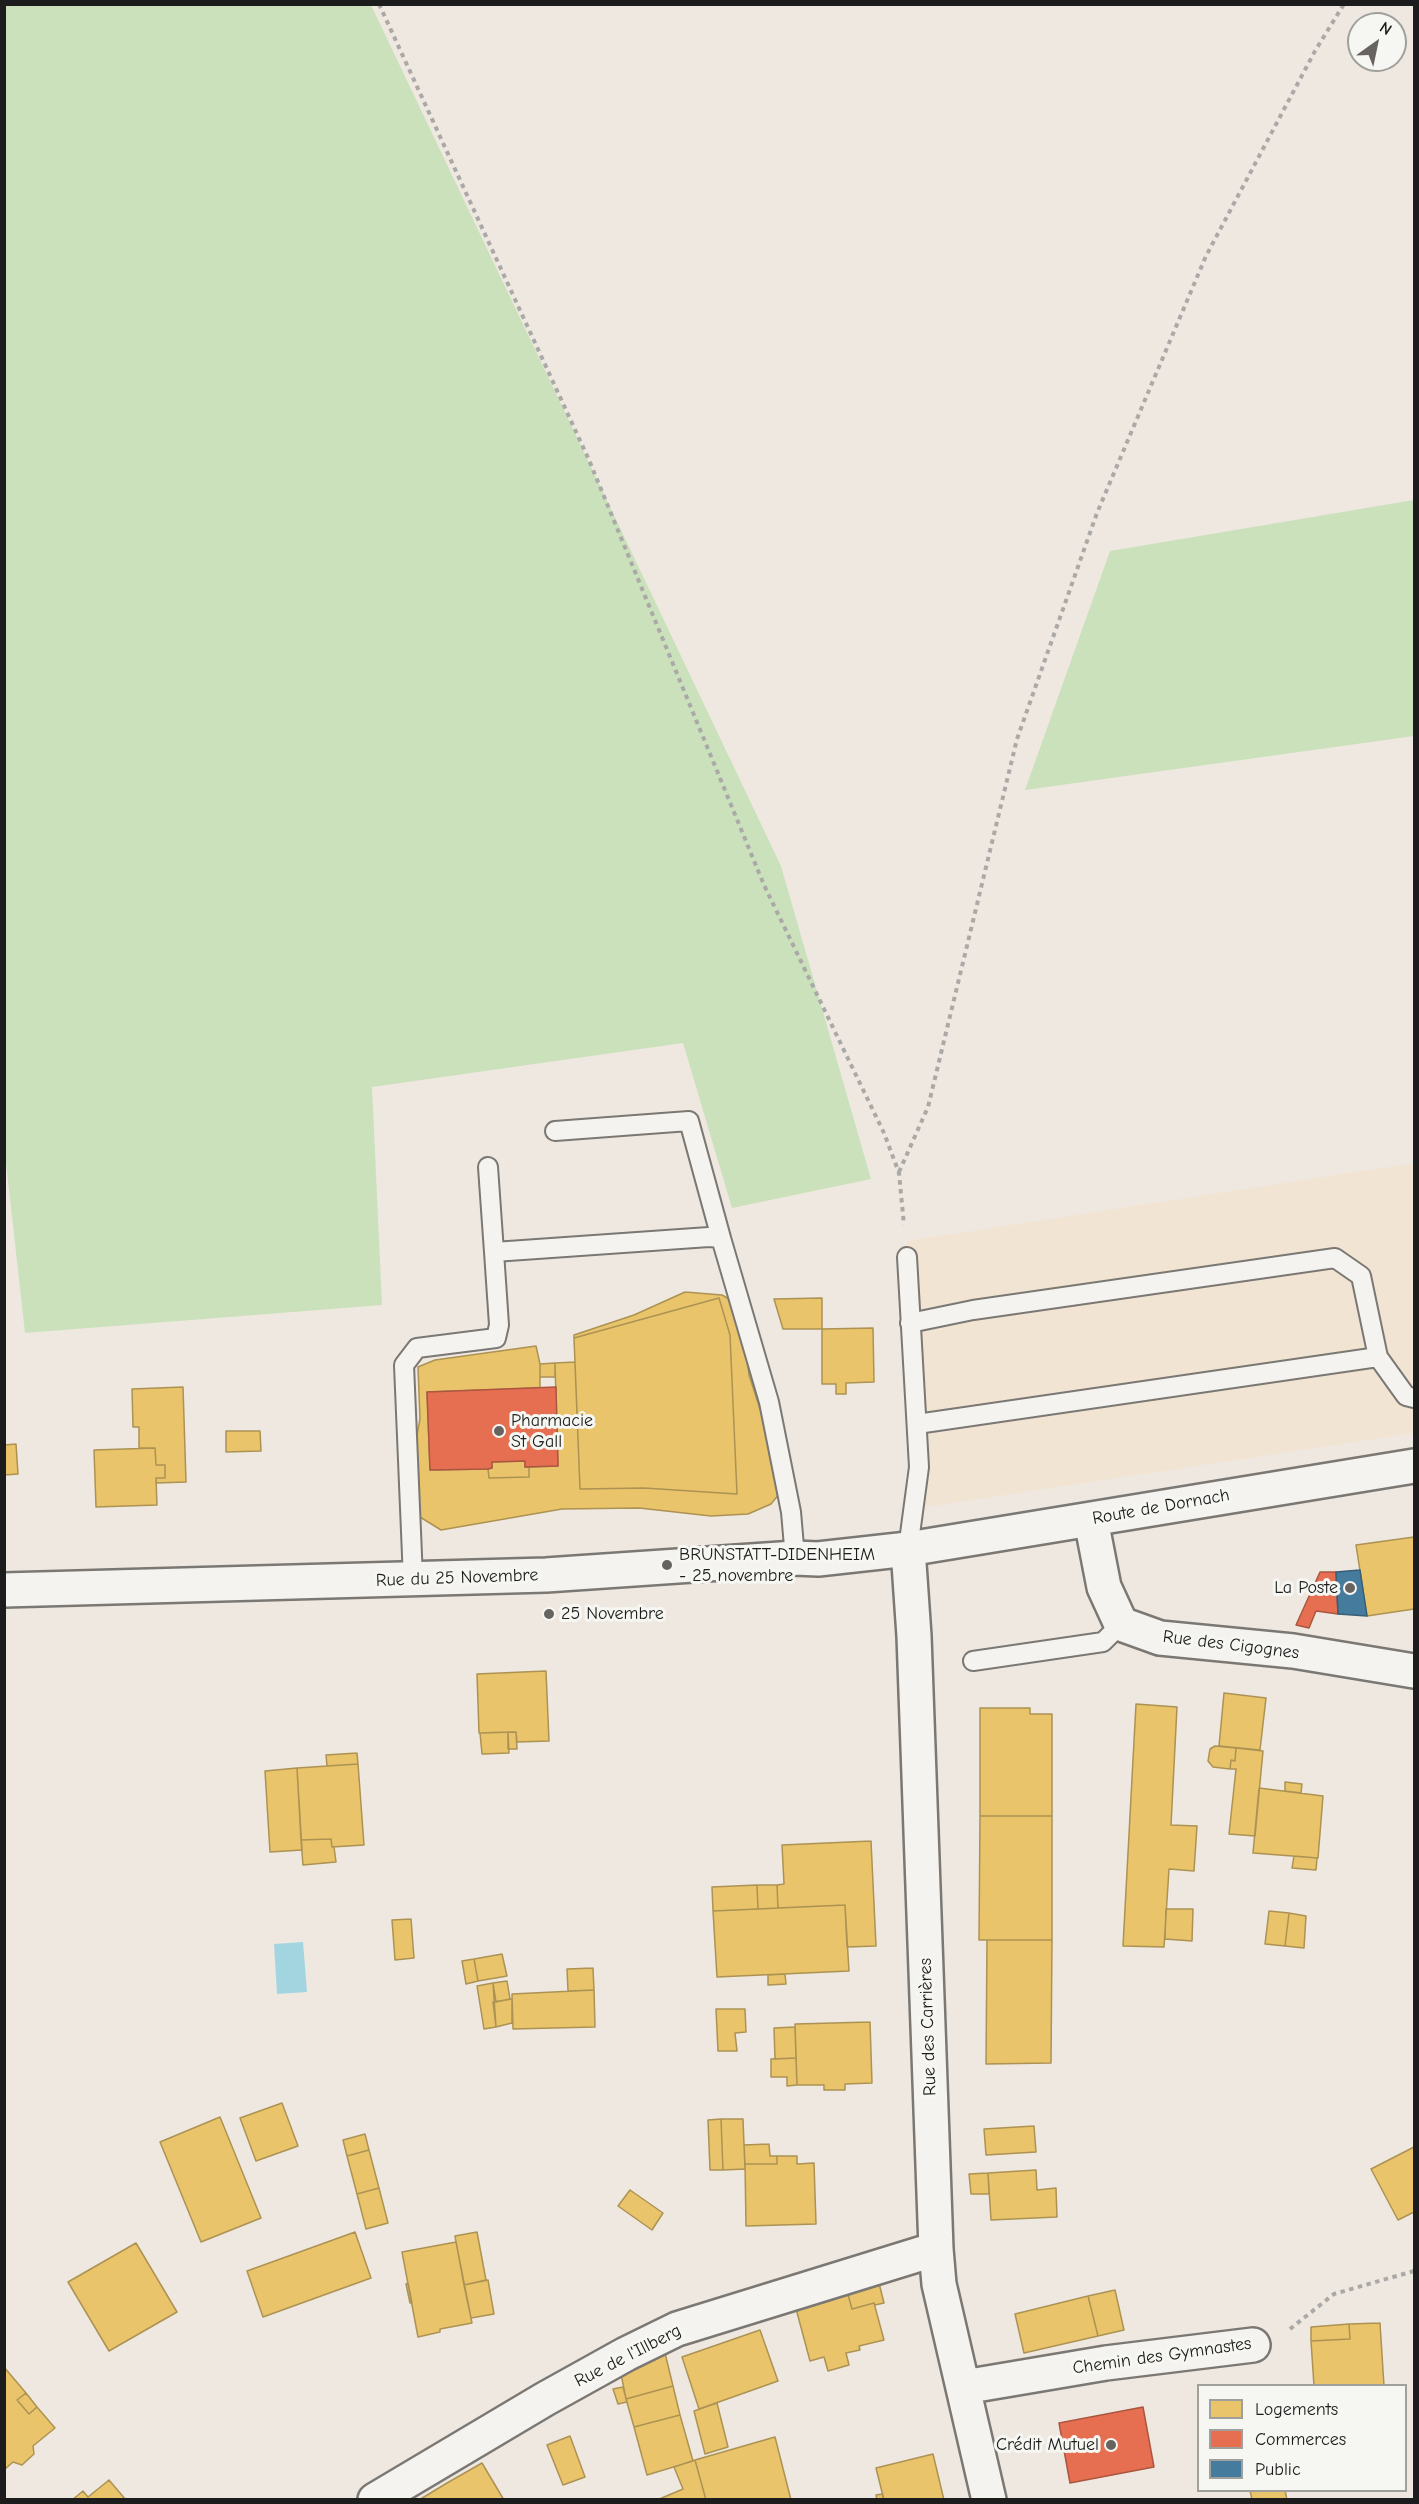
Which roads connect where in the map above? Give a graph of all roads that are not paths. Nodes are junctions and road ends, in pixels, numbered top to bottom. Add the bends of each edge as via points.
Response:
1 (555, 1131) dead end
2 (488, 1167) dead end
3 (722, 1238) junction
4 (494, 1252) junction
5 (907, 1257) road end
6 (910, 1323) junction
7 (1378, 1357) junction
8 (1414, 1398) edge
9 (917, 1424) junction
10 (1414, 1466) edge
11 (1091, 1520) junction
12 (908, 1549) junction
13 (795, 1558) junction
14 (413, 1579) junction
15 (4, 1590) edge
16 (1120, 1624) junction
17 (974, 1662) dead end
18 (1414, 1671) edge
19 (936, 2249) junction
20 (1253, 2345) road end
21 (964, 2387) junction
22 (375, 2499) edge
23 (989, 2499) edge

1 - 3 lane via 689,1121
2 - 4 lane
3 - 4 lane
3 - 13 lane via 769,1402 791,1512
4 - 14 lane via 499,1325 496,1338 417,1348 404,1365
5 - 6 lane
6 - 7 lane via 973,1310 1335,1258 1360,1276
6 - 9 lane
7 - 8 lane via 1406,1396
7 - 9 lane
9 - 12 lane via 919,1467
10 - 11 street, Route de Dornach
11 - 12 street, Route de Dornach
11 - 16 street via 1104,1587
12 - 13 street, Rue du 25 Novembre
12 - 19 street, Rue des Carrières
13 - 14 street, Rue du 25 Novembre
14 - 15 street, Rue du 25 Novembre
16 - 17 lane via 1103,1642
16 - 18 street, Rue des Cigognes via 1160,1638 1293,1651
19 - 21 street, Rue des Carrières via 939,2284
19 - 22 street, Rue de l'Illberg via 678,2329 545,2399
20 - 21 street, Chemin des Gymnastes via 1106,2363
21 - 23 street, Rue des Carrières

